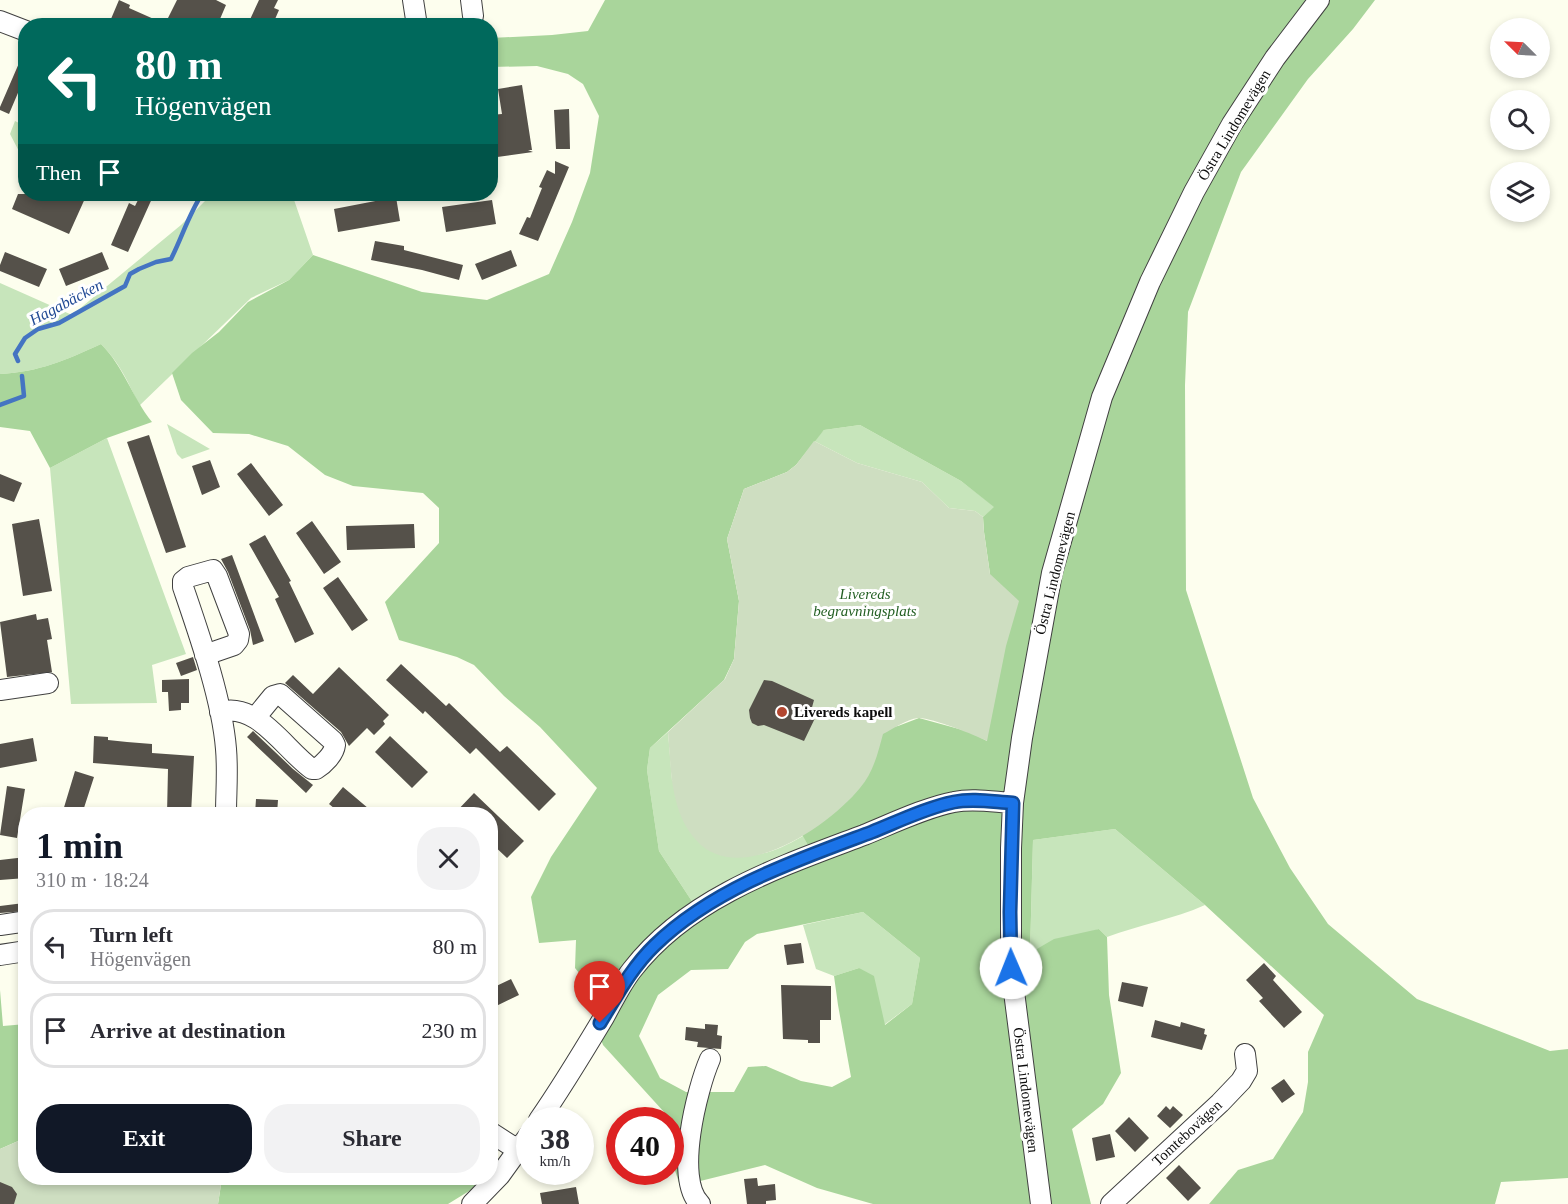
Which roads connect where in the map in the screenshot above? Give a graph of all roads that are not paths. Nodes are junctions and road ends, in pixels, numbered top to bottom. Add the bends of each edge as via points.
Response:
1 (413, 0) edge
2 (1319, 0) edge
3 (416, 18) edge
4 (0, 21) edge
5 (18, 28) edge
6 (205, 655) dead end
7 (48, 683) dead end
8 (0, 690) edge
9 (220, 712) junction
10 (255, 718) dead end
11 (1013, 803) junction
12 (226, 807) edge
13 (18, 922) edge
14 (0, 925) edge
15 (18, 952) edge
16 (0, 955) edge
17 (1245, 1054) dead end
18 (710, 1059) dead end
19 (547, 1107) edge
20 (498, 1137) edge
21 (516, 1149) edge
22 (516, 1153) edge
23 (498, 1177) edge
24 (490, 1185) edge
25 (472, 1204) edge
26 (700, 1204) edge
27 (1041, 1204) edge
28 (1111, 1204) edge

1 - 3 street
2 - 11 street, Östra Lindomevägen via 1232,124 1194,192 1150,282 1102,397 1052,573
4 - 5 street
6 - 9 street
7 - 8 street
9 - 10 street via 242,711
9 - 12 street via 226,749
11 - 19 street via 954,802 906,818 736,888 692,916 655,945 632,970
11 - 27 street, Östra Lindomevägen via 1011,968
13 - 14 street
15 - 16 street
17 - 28 street, Tomtebovägen via 1246,1071 1241,1081
18 - 26 street via 696,1097 688,1160 692,1195
20 - 21 street
22 - 23 street
24 - 25 street

